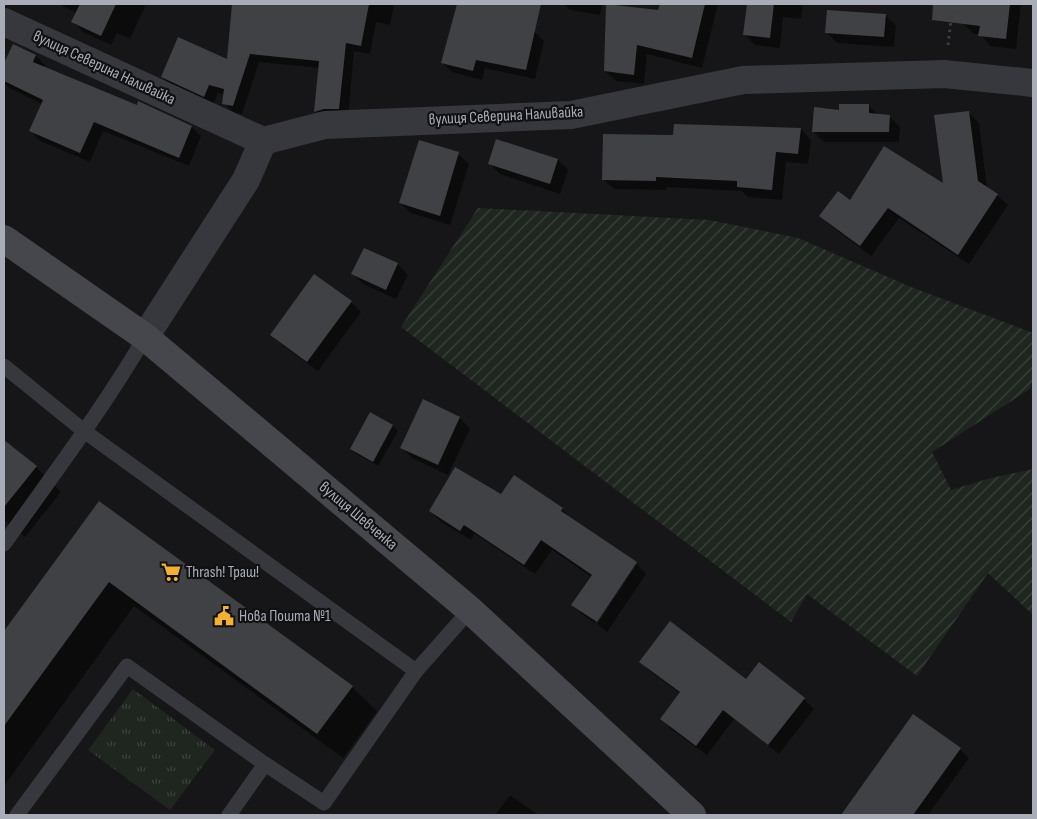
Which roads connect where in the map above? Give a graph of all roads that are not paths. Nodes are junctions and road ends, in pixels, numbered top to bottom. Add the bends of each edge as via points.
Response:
1 (4, 22) edge
2 (1033, 83) edge
3 (263, 141) junction
4 (4, 239) edge
5 (145, 337) junction
6 (4, 366) edge
7 (84, 431) junction
8 (4, 544) edge
9 (470, 610) junction
10 (416, 671) junction
11 (265, 764) junction
12 (17, 815) edge
13 (229, 815) edge
14 (692, 815) edge

1 - 3 street, вулиця Северина Наливайка
2 - 3 street, вулиця Северина Наливайка via 944,74 743,80 571,115 325,125
3 - 5 street via 246,180
4 - 5 street, вулиця Шевченка
5 - 7 lane
5 - 9 street, вулиця Шевченка
6 - 7 lane
7 - 8 lane
7 - 10 lane
9 - 10 lane
9 - 14 street, вулиця Шевченка
10 - 11 lane via 324,803
11 - 12 lane via 127,666
11 - 13 lane

